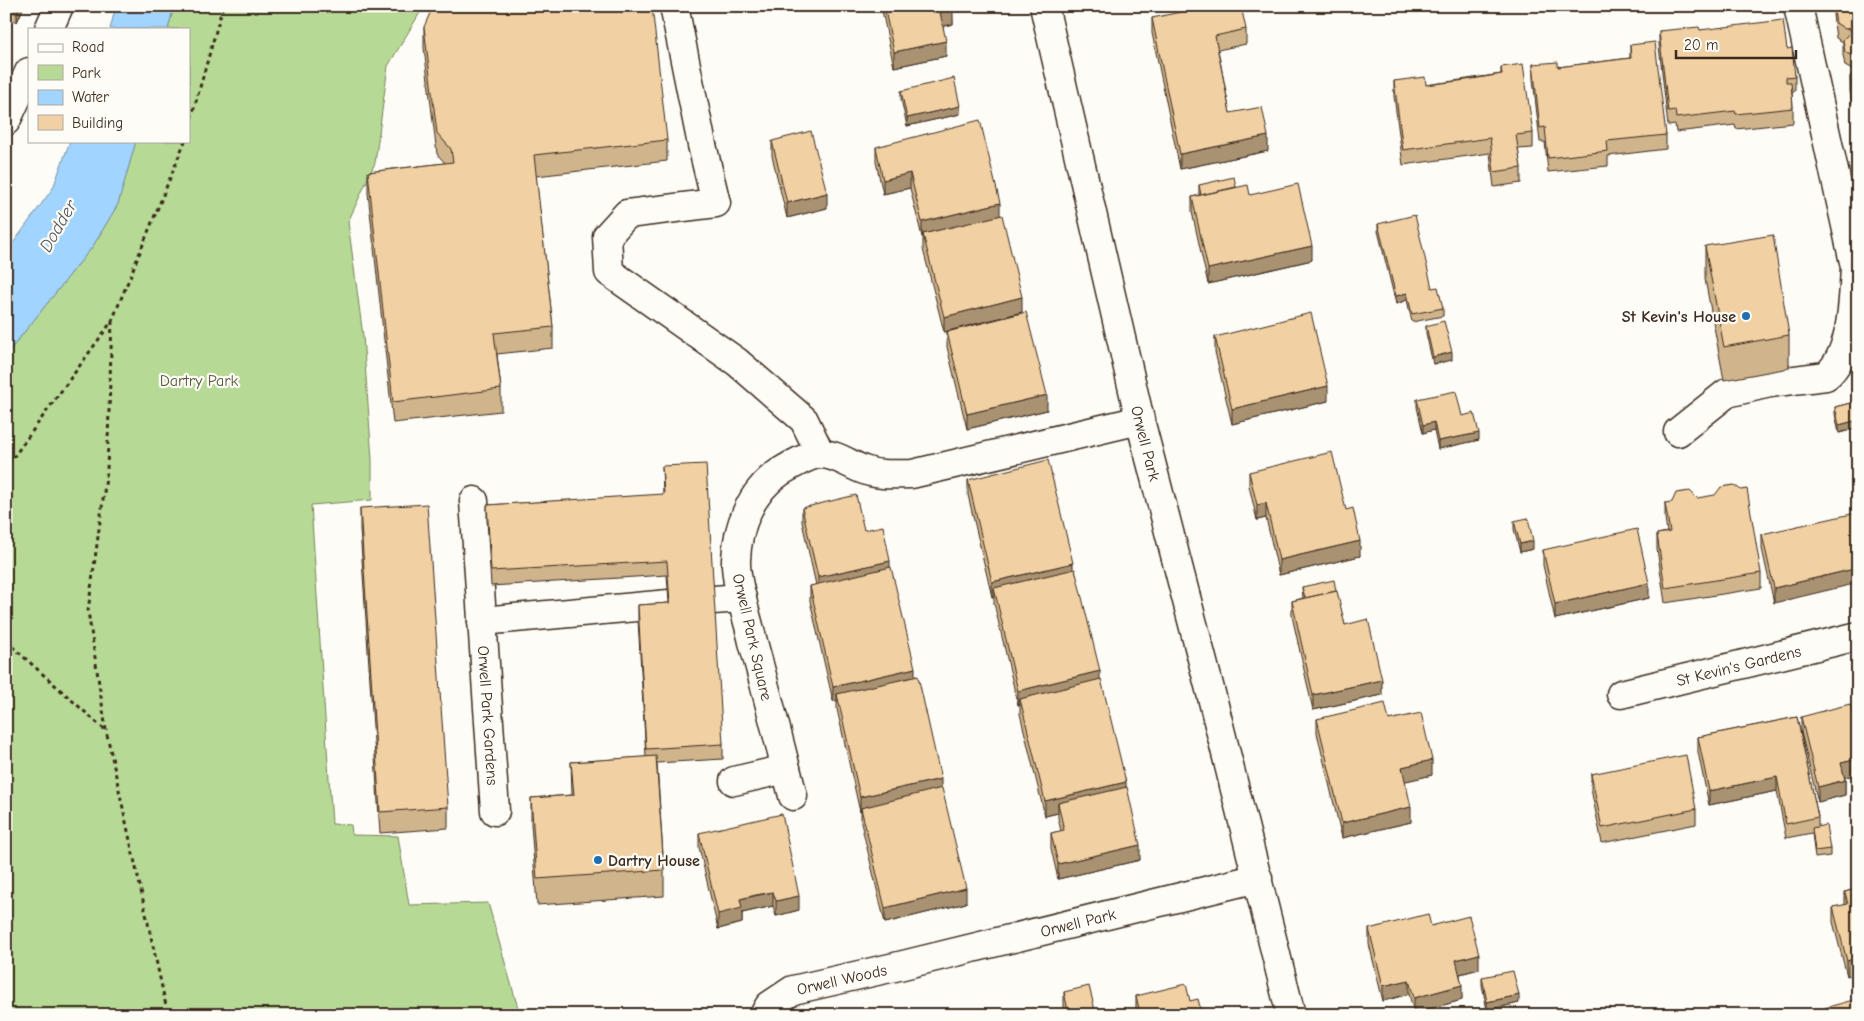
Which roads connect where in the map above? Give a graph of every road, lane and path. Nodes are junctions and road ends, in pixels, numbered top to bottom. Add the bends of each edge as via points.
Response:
1 (59, 6) edge
2 (223, 6) edge
3 (674, 6) edge
4 (1044, 6) edge
5 (1798, 6) edge
6 (49, 28) edge
7 (28, 74) edge
8 (6, 121) edge
9 (190, 122) edge
10 (184, 142) edge
11 (112, 321) junction
12 (1140, 420) junction
13 (1678, 432) dead end
14 (820, 454) junction
15 (6, 462) edge
16 (474, 501) dead end
17 (742, 598) junction
18 (713, 600) edge
19 (669, 604) edge
20 (482, 621) junction
21 (1858, 636) edge
22 (6, 641) edge
23 (1620, 694) dead end
24 (106, 730) junction
25 (786, 769) junction
26 (734, 781) dead end
27 (792, 796) dead end
28 (495, 811) dead end
29 (1258, 878) junction
30 (899, 966) joint
31 (168, 1015) edge
32 (764, 1015) edge
33 (1291, 1015) edge

1 - 6 street
2 - 9 path
3 - 14 street via 716,203 627,214 607,236 609,272 737,362 804,420
4 - 12 street, Orwell Park
5 - 13 street via 1855,267 1846,345 1837,364 1826,376 1770,383 1727,393
7 - 8 street
10 - 11 path
11 - 15 path
11 - 24 path via 107,470 88,611
12 - 14 street via 912,474 884,475
12 - 29 street, Orwell Park
14 - 17 street, Orwell Park Square via 793,464 773,477 745,516 738,538 736,562
16 - 20 street, Orwell Park Gardens
17 - 18 street
17 - 25 street, Orwell Park Square
19 - 20 street
20 - 28 street, Orwell Park Gardens
21 - 23 street, St Kevin's Gardens
22 - 24 path
24 - 31 path
25 - 26 street
25 - 27 street, Orwell Park Square
29 - 30 street, Orwell Park
29 - 33 street, Orwell Park
30 - 32 street, Orwell Woods via 793,990 769,1006

